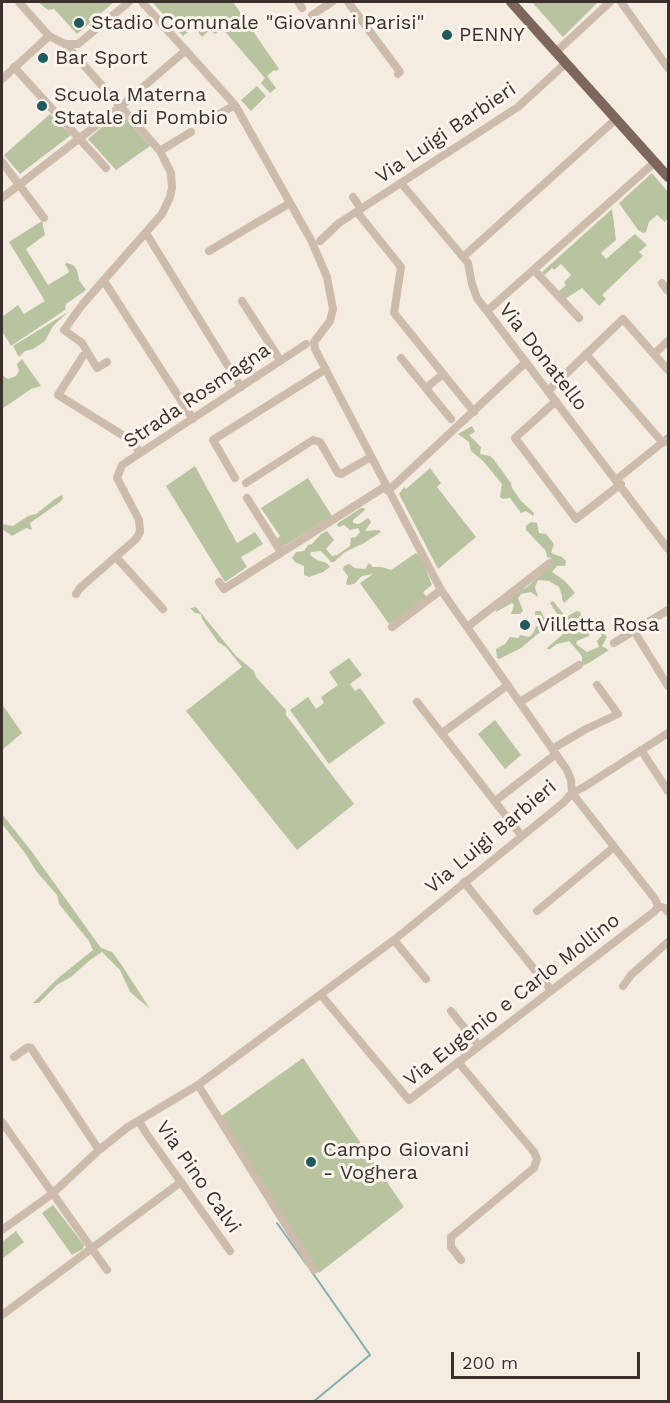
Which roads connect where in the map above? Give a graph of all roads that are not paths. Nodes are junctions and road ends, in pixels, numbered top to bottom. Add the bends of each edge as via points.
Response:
1 (19, 2) edge
2 (129, 2) edge
3 (142, 2) edge
4 (332, 2) edge
5 (348, 2) edge
6 (511, 2) edge
7 (610, 2) edge
8 (621, 2) edge
9 (312, 15) dead end
10 (49, 36) junction
11 (65, 44) junction
12 (186, 50) junction
13 (556, 52) junction
14 (566, 63) junction
15 (14, 67) junction
16 (669, 68) edge
17 (398, 74) dead end
18 (2, 79) edge
19 (235, 105) junction
20 (120, 107) junction
21 (212, 118) dead end
22 (616, 119) junction
23 (191, 132) dead end
24 (80, 138) junction
25 (160, 151) junction
26 (2, 162) edge
27 (655, 162) junction
28 (106, 168) dead end
29 (669, 177) edge
30 (401, 183) junction
31 (19, 185) junction
32 (353, 197) dead end
33 (2, 198) edge
34 (290, 202) junction
35 (359, 210) junction
36 (44, 218) dead end
37 (146, 232) junction
38 (316, 241) junction
39 (209, 251) dead end
40 (463, 257) junction
41 (534, 270) junction
42 (104, 281) junction
43 (662, 283) dead end
44 (669, 291) edge
45 (242, 301) dead end
46 (488, 311) junction
47 (579, 318) dead end
48 (317, 337) junction
49 (669, 342) edge
50 (306, 344) junction
51 (315, 349) junction
52 (586, 354) junction
53 (654, 354) junction
54 (83, 356) dead end
55 (401, 358) dead end
56 (280, 360) junction
57 (107, 362) dead end
58 (526, 362) junction
59 (326, 369) junction
60 (669, 370) edge
61 (441, 372) junction
62 (241, 387) junction
63 (426, 388) junction
64 (548, 391) junction
65 (556, 401) junction
66 (474, 412) junction
67 (193, 419) junction
68 (452, 419) dead end
69 (666, 440) edge
70 (140, 453) junction
71 (371, 457) junction
72 (235, 478) dead end
73 (619, 481) junction
74 (246, 483) dead end
75 (387, 489) junction
76 (247, 498) dead end
77 (669, 549) edge
78 (281, 552) junction
79 (116, 556) junction
80 (550, 563) dead end
81 (219, 582) dead end
82 (441, 590) junction
83 (76, 594) dead end
84 (163, 609) dead end
85 (669, 610) edge
86 (392, 627) dead end
87 (467, 627) junction
88 (634, 631) junction
89 (614, 643) dead end
90 (579, 665) dead end
91 (508, 685) junction
92 (597, 685) dead end
93 (669, 686) edge
94 (417, 702) dead end
95 (520, 702) junction
96 (442, 733) junction
97 (669, 733) edge
98 (641, 750) junction
99 (554, 751) junction
100 (669, 791) edge
101 (572, 793) junction
102 (495, 801) junction
103 (521, 835) junction
104 (614, 847) junction
105 (464, 882) junction
106 (658, 906) junction
107 (537, 911) dead end
108 (669, 912) edge
109 (394, 940) junction
110 (669, 942) edge
111 (426, 979) dead end
112 (623, 986) dead end
113 (551, 990) junction
114 (321, 994) junction
115 (451, 1011) dead end
116 (479, 1046) junction
117 (14, 1057) dead end
118 (458, 1062) junction
119 (198, 1085) junction
120 (139, 1121) junction
121 (2, 1122) edge
122 (99, 1150) junction
123 (181, 1182) junction
124 (52, 1194) junction
125 (2, 1230) edge
126 (91, 1248) junction
127 (230, 1251) dead end
128 (461, 1260) dead end
129 (106, 1270) dead end
130 (314, 1270) dead end
131 (2, 1315) edge

1 - 10 street
2 - 11 street via 78,44
3 - 12 street
4 - 9 street
5 - 17 street
6 - 13 main road
7 - 13 street
8 - 16 street
10 - 11 street
10 - 15 street
11 - 20 street
12 - 19 street
12 - 20 street
13 - 14 main road
14 - 22 main road
14 - 30 street, Via Luigi Barbieri via 518,108
15 - 18 street
15 - 24 street
19 - 21 street
19 - 34 street
20 - 24 street
20 - 25 street
22 - 27 main road
22 - 40 street
23 - 25 street
24 - 28 street
24 - 31 street
25 - 37 street via 169,166 172,188 167,206
26 - 31 street
27 - 29 main road
27 - 41 street
30 - 35 street, Via Luigi Barbieri
30 - 40 street, Via Donatello
31 - 33 street
31 - 36 street
32 - 35 street
34 - 38 street via 305,231
34 - 39 street
35 - 38 street, Via Luigi Barbieri
35 - 61 street via 401,267 394,313
37 - 42 street
37 - 62 street
38 - 48 street via 333,309 330,321
40 - 46 street, Via Donatello via 477,298
41 - 46 street
41 - 47 street
42 - 57 street via 64,330 82,343 96,368
42 - 67 street
43 - 44 street
45 - 56 street
46 - 58 street, Via Donatello
48 - 50 street, Strada Rosmagna
48 - 51 street
49 - 53 street
50 - 51 street
50 - 56 street, Strada Rosmagna
51 - 59 street, Via Luigi Barbieri
52 - 53 street via 622,319
52 - 64 street
52 - 69 street
53 - 60 street
54 - 70 street via 58,395 132,441
55 - 63 street
56 - 62 street, Strada Rosmagna
58 - 64 street, Via Donatello
58 - 66 street
59 - 71 street, Via Luigi Barbieri
59 - 72 street via 213,440
61 - 63 street
61 - 66 street
62 - 67 street, Strada Rosmagna
63 - 68 street
64 - 65 street, Via Donatello
65 - 73 street, Via Donatello
65 - 73 street via 515,438 576,519
66 - 75 street
67 - 70 street, Strada Rosmagna
69 - 73 street
70 - 79 street, Strada Rosmagna via 122,465 117,474 118,484 139,520 140,532
71 - 74 street via 341,474 320,442 313,440
71 - 75 street, Via Luigi Barbieri
73 - 77 street, Via Donatello
75 - 78 street
75 - 82 street, Via Luigi Barbieri
76 - 78 street
78 - 81 street via 224,589
79 - 83 street, Strada Rosmagna
79 - 84 street
80 - 87 street
82 - 86 street
82 - 87 street, Via Luigi Barbieri
85 - 88 street
87 - 91 street, Via Luigi Barbieri
88 - 89 street
88 - 93 street
90 - 95 street
91 - 95 street, Via Luigi Barbieri
91 - 96 street
92 - 99 street via 618,714 586,729
94 - 96 street
95 - 99 street, Via Luigi Barbieri
96 - 102 street
97 - 98 street
98 - 100 street
98 - 101 street
99 - 101 street, Via Luigi Barbieri via 571,780
99 - 102 street
101 - 103 street, Via Luigi Barbieri
101 - 104 street
102 - 103 street
103 - 105 street, Via Luigi Barbieri
104 - 106 street
104 - 107 street
105 - 109 street, Via Luigi Barbieri
105 - 113 street
106 - 108 street
106 - 113 street, Via Eugenio e Carlo Mollino
109 - 111 street
109 - 114 street, Via Luigi Barbieri
110 - 112 street
113 - 116 street, Via Eugenio e Carlo Mollino
114 - 118 street, Via Eugenio e Carlo Mollino via 409,1101
114 - 119 street, Via Luigi Barbieri
115 - 116 street
116 - 118 street, Via Eugenio e Carlo Mollino
117 - 122 street via 31,1048
118 - 128 street via 537,1159 534,1168 451,1237 451,1247
119 - 120 street, Via Luigi Barbieri
119 - 130 street
120 - 122 street, Via Luigi Barbieri
120 - 123 street, Via Pino Calvi
121 - 124 street
122 - 124 street, Via Luigi Barbieri
123 - 126 street
123 - 127 street, Via Pino Calvi
124 - 125 street, Via Luigi Barbieri
124 - 126 street
126 - 129 street
126 - 131 street

